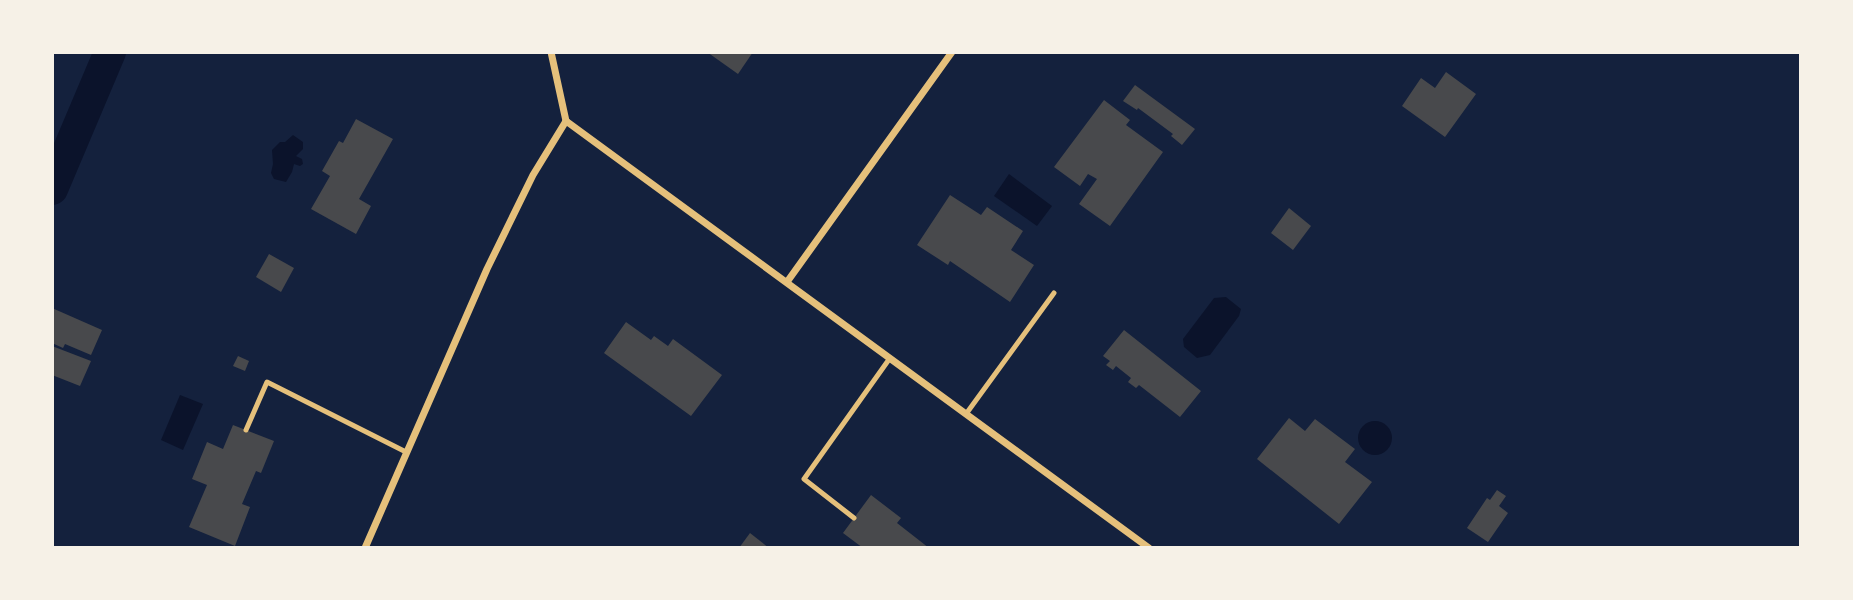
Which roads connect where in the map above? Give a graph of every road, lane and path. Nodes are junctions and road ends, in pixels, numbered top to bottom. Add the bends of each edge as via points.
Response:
1 (551, 52) edge
2 (952, 52) edge
3 (566, 121) junction
4 (787, 282) junction
5 (1054, 293) dead end
6 (890, 358) junction
7 (966, 414) junction
8 (246, 430) dead end
9 (406, 452) junction
10 (854, 518) dead end
11 (365, 548) edge
12 (1149, 548) edge

1 - 3 street
2 - 4 street
3 - 4 street
3 - 9 street via 533,175 487,269
4 - 6 street
5 - 7 lane
6 - 7 street
6 - 10 lane via 804,479
7 - 12 street
8 - 9 lane via 267,382
9 - 11 street

